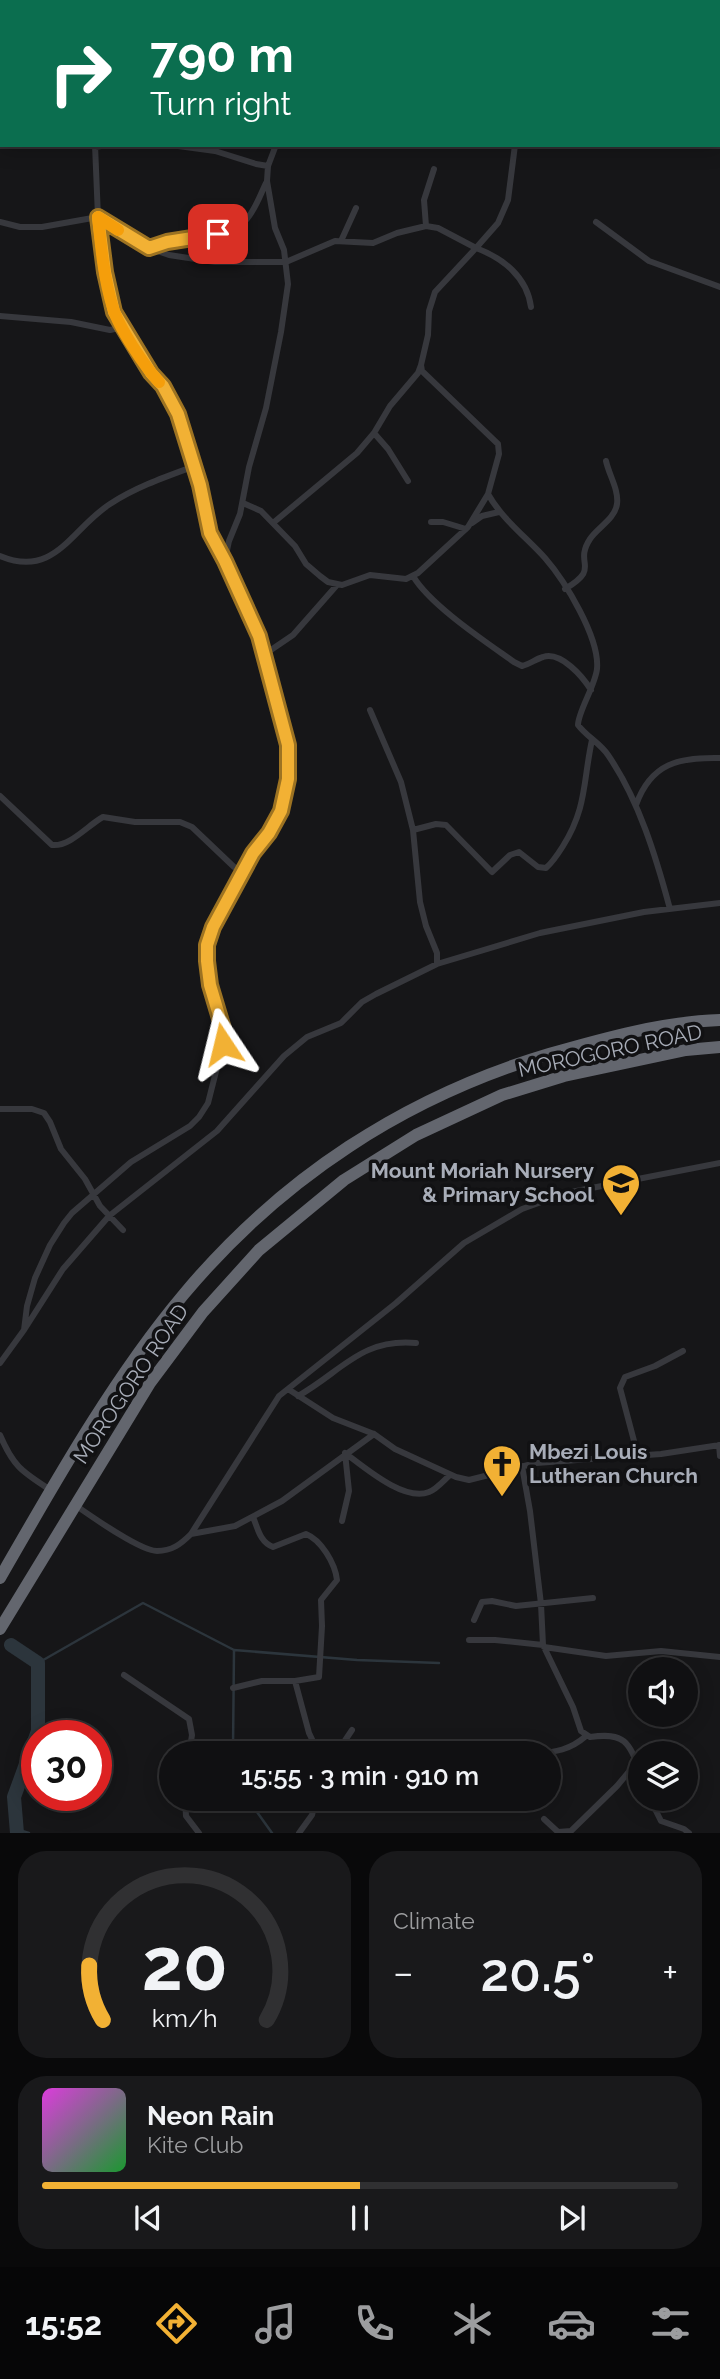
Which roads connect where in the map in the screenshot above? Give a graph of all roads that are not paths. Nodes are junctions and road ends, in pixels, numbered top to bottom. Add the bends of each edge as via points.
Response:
1 (95, 147) edge
2 (186, 147) edge
3 (275, 147) edge
4 (515, 147) edge
5 (268, 166) junction
6 (434, 169) dead end
7 (267, 181) junction
8 (356, 208) dead end
9 (98, 217) junction
10 (0, 222) edge
11 (596, 222) dead end
12 (426, 226) junction
13 (341, 241) junction
14 (149, 248) junction
15 (476, 248) junction
16 (286, 262) junction
17 (720, 287) edge
18 (531, 307) dead end
19 (0, 316) edge
20 (123, 327) junction
21 (421, 365) junction
22 (374, 433) junction
23 (606, 461) dead end
24 (195, 467) junction
25 (408, 481) dead end
26 (488, 494) junction
27 (243, 503) junction
28 (499, 512) junction
29 (431, 522) dead end
30 (273, 523) junction
31 (467, 528) junction
32 (0, 556) edge
33 (225, 561) junction
34 (413, 576) junction
35 (337, 584) junction
36 (565, 589) junction
37 (265, 654) junction
38 (591, 690) junction
39 (370, 710) dead end
40 (592, 740) junction
41 (720, 758) edge
42 (0, 796) edge
43 (635, 806) junction
44 (413, 830) junction
45 (243, 871) junction
46 (720, 902) edge
47 (670, 909) junction
48 (438, 964) junction
49 (720, 1020) edge
50 (720, 1047) edge
51 (0, 1109) edge
52 (720, 1163) edge
53 (95, 1195) junction
54 (109, 1216) junction
55 (123, 1230) dead end
56 (24, 1330) junction
57 (416, 1343) dead end
58 (683, 1351) dead end
59 (0, 1363) edge
60 (288, 1389) junction
61 (298, 1396) junction
62 (373, 1434) junction
63 (0, 1435) edge
64 (719, 1445) edge
65 (345, 1453) junction
66 (720, 1455) edge
67 (638, 1456) junction
68 (522, 1466) junction
69 (450, 1475) junction
70 (52, 1491) junction
71 (74, 1505) junction
72 (253, 1517) junction
73 (342, 1521) dead end
74 (191, 1534) junction
75 (0, 1578) edge
76 (593, 1598) dead end
77 (541, 1604) junction
78 (474, 1620) dead end
79 (0, 1629) edge
80 (469, 1640) dead end
81 (544, 1646) junction
82 (720, 1657) edge
83 (124, 1675) dead end
84 (295, 1681) junction
85 (233, 1688) dead end
86 (352, 1730) dead end
87 (586, 1736) junction
88 (191, 1741) edge
89 (313, 1741) edge
90 (345, 1741) edge
91 (628, 1746) edge
92 (561, 1751) edge
93 (628, 1773) edge
94 (186, 1811) edge
95 (313, 1811) edge
96 (655, 1811) edge
97 (544, 1819) dead end
98 (199, 1833) edge
99 (299, 1833) edge
100 (689, 1833) edge

1 - 9 street
2 - 5 street
3 - 5 street
4 - 15 street via 508,200 498,223
5 - 7 street
6 - 12 street via 424,200
7 - 14 street via 242,224 218,234
7 - 16 street
8 - 13 street
9 - 10 street via 42,227
9 - 14 street
9 - 20 street via 109,296
11 - 17 street via 649,261
12 - 13 street via 365,245
12 - 15 street
13 - 16 street
14 - 16 street via 215,262
15 - 18 street via 517,274
15 - 21 street via 435,292
16 - 27 street via 288,284 281,332
19 - 20 street via 110,330
20 - 24 street via 171,400
21 - 22 street
21 - 26 street via 499,446
22 - 25 street
22 - 30 street via 357,453
23 - 36 street via 617,504 590,538 584,551 583,577
24 - 32 street via 139,487 109,504 55,553 26,564
24 - 33 street via 210,533
26 - 28 street
26 - 31 street
27 - 30 street
27 - 33 street
28 - 31 street via 482,516
28 - 36 street via 545,559
29 - 31 street
30 - 35 street via 306,564
31 - 34 street
33 - 37 street
34 - 35 street via 370,575
34 - 38 street via 421,589 514,662 526,666 543,657 557,658 577,670
35 - 37 street via 293,635
36 - 38 street via 595,644 597,670
37 - 45 street via 288,745 288,779 281,811
38 - 40 street via 578,725
39 - 44 street via 401,782
40 - 43 street via 610,757
40 - 44 street via 580,813 546,868 519,852 492,872 446,825
41 - 43 street via 665,766 651,778
42 - 45 street via 52,845 69,840 103,817 180,822
43 - 47 street
44 - 48 street via 420,902
45 - 53 street via 207,945 210,985 224,1032 208,1103 190,1126 139,1156
46 - 47 street
47 - 48 street via 540,933
48 - 54 street via 376,994 341,1023 293,1047 217,1131
49 - 70 highway, MOROGORO ROAD via 611,1036 505,1067 388,1121 316,1168 243,1231 184,1294 117,1385
50 - 71 highway, MOROGORO ROAD via 578,1073 502,1095 416,1135 344,1180 259,1250 203,1312 150,1382
51 - 53 street via 32,1109 44,1114 61,1149
52 - 60 street via 566,1193 496,1222 464,1243
53 - 54 street
53 - 56 street via 72,1213 50,1245 32,1287
54 - 55 street
54 - 56 street via 63,1269
56 - 59 street
57 - 61 street via 385,1343 367,1349
58 - 67 street via 622,1380
60 - 61 street
60 - 74 street via 274,1403
61 - 62 street via 333,1418
62 - 65 street
62 - 69 street
63 - 70 street via 10,1459
64 - 66 street
64 - 67 street
65 - 69 street via 412,1493 429,1492
65 - 72 street
65 - 73 street via 349,1490
67 - 68 street
68 - 69 street via 479,1479
68 - 77 street
70 - 75 highway, MOROGORO ROAD
71 - 74 street via 155,1552 177,1548
71 - 79 highway, MOROGORO ROAD
72 - 74 street via 235,1526
72 - 84 street via 261,1537 273,1547 306,1534 312,1536 336,1572 337,1580 321,1600 320,1674
76 - 77 street
77 - 78 street via 482,1602
77 - 81 street
80 - 81 street
81 - 82 street via 606,1656 661,1651
81 - 87 street
83 - 88 street via 189,1718
84 - 85 street via 262,1681
84 - 89 street
86 - 90 street
87 - 91 street via 618,1737
87 - 92 street
93 - 97 street via 571,1831 558,1832
94 - 98 street
95 - 99 street
96 - 100 street via 662,1821

